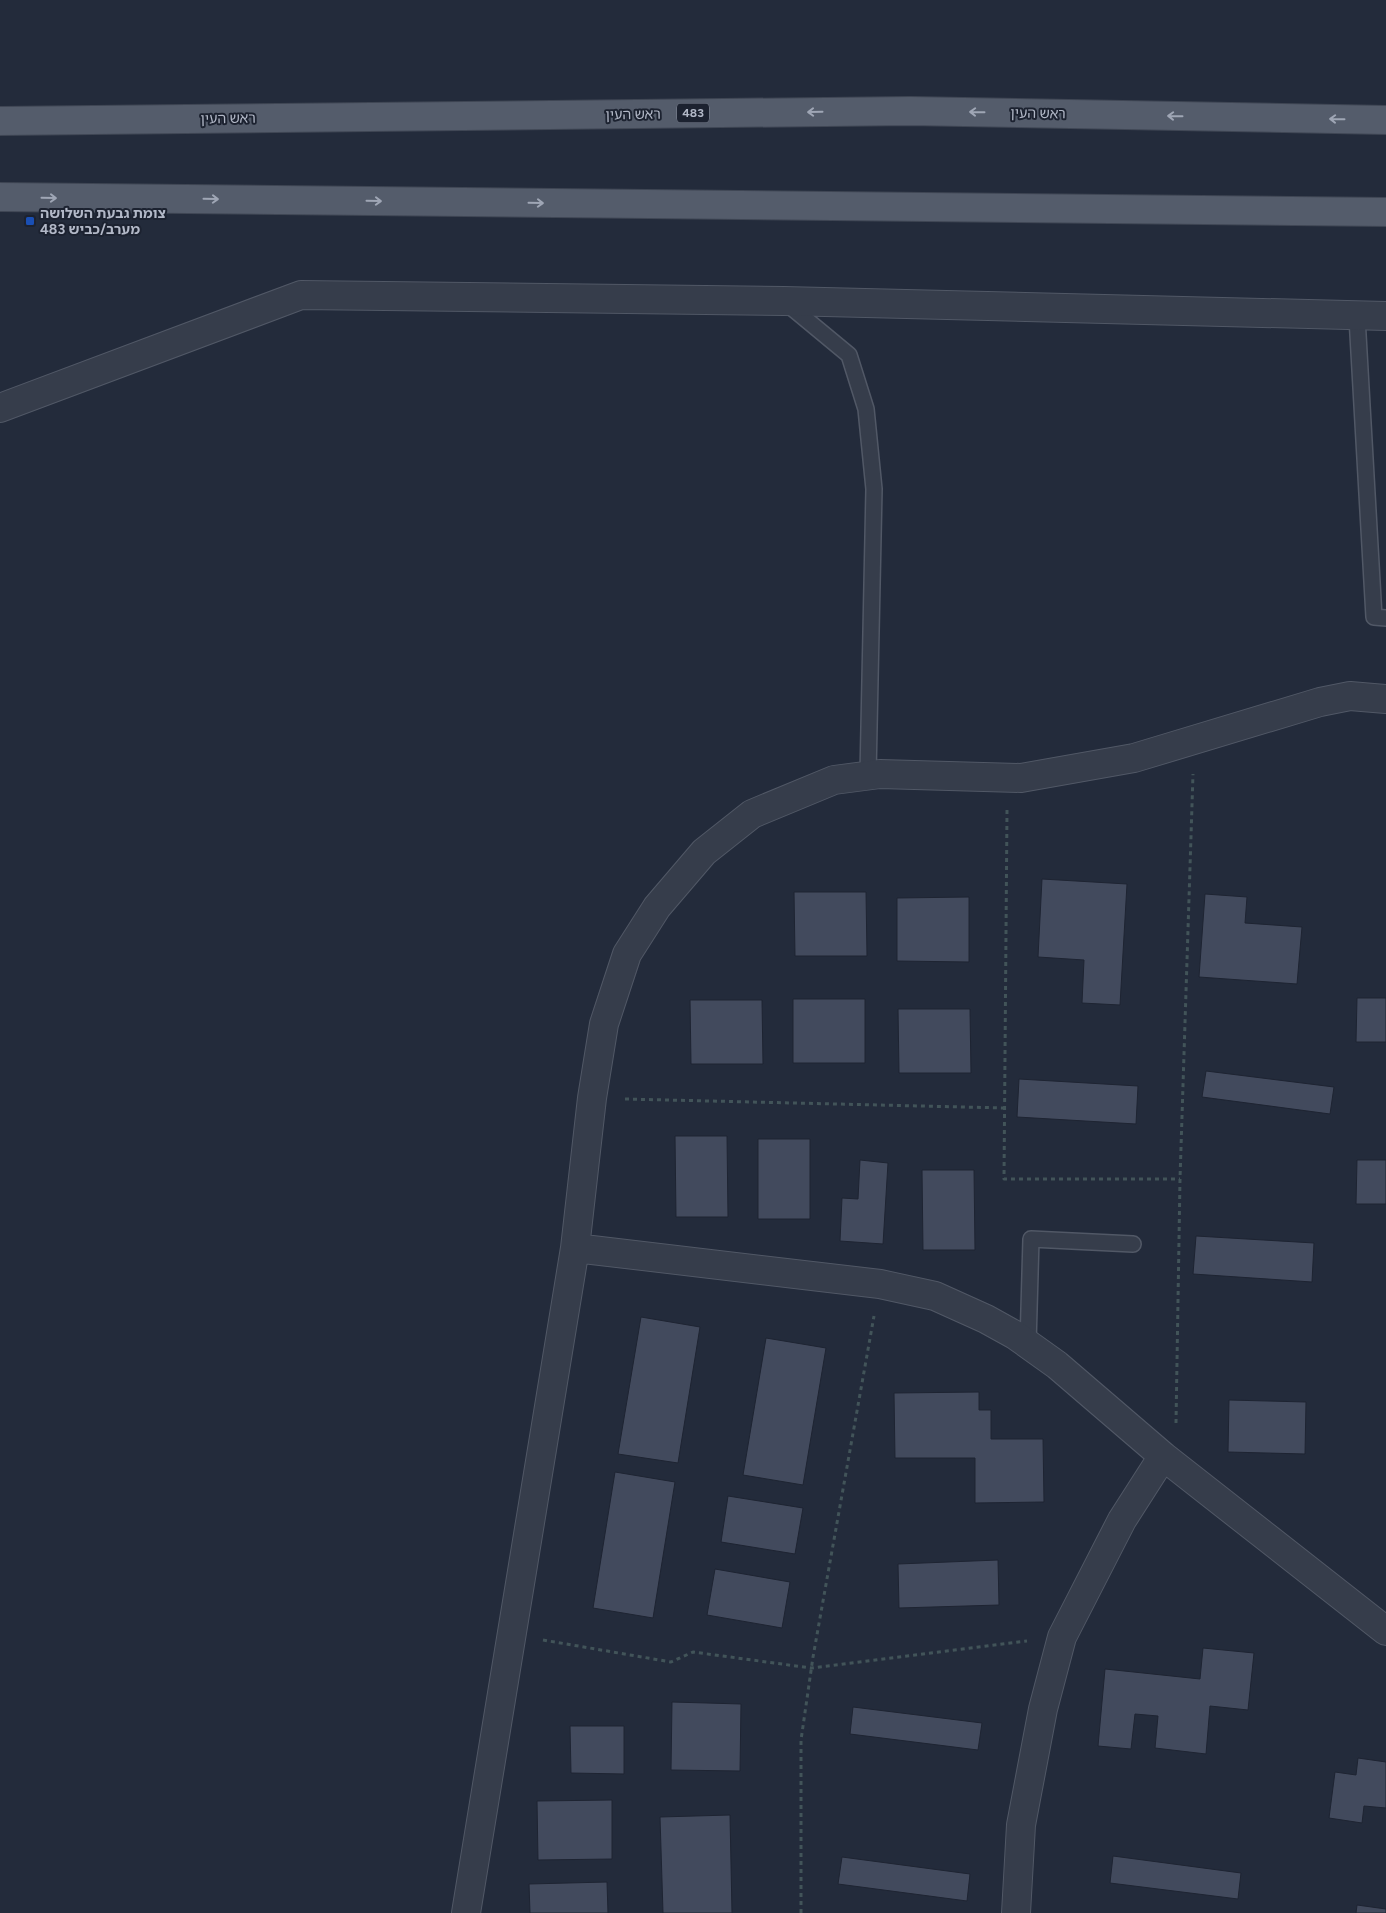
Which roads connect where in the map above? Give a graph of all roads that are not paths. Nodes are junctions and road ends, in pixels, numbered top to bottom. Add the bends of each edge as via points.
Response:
1 (1386, 120) edge
2 (0, 121) edge
3 (0, 197) edge
4 (1386, 212) edge
5 (784, 301) junction
6 (1386, 316) edge
7 (1357, 317) junction
8 (0, 408) edge
9 (1386, 618) edge
10 (1386, 699) edge
11 (868, 776) junction
12 (1133, 1244) dead end
13 (575, 1248) junction
14 (1028, 1344) junction
15 (1169, 1461) junction
16 (1386, 1631) edge
17 (466, 1913) edge
18 (1016, 1913) edge

1 -> 2 main road, ראש העין / 483 via 900,111
3 -> 4 main road
5 - 7 street
5 - 8 street via 301,295
5 - 11 lane via 849,355 866,409 874,489
6 - 7 street
7 - 9 lane via 1374,617
10 - 11 street via 1350,696 1320,702 1134,758 1021,778
11 - 13 street via 834,780 752,814 704,852 658,907 627,954 604,1024
12 - 14 lane via 1031,1239
13 - 14 street via 880,1284 935,1296 986,1319
13 - 17 street
14 - 15 street via 1058,1365
15 - 16 street
15 - 18 street via 1122,1520 1062,1637 1043,1709 1021,1825

